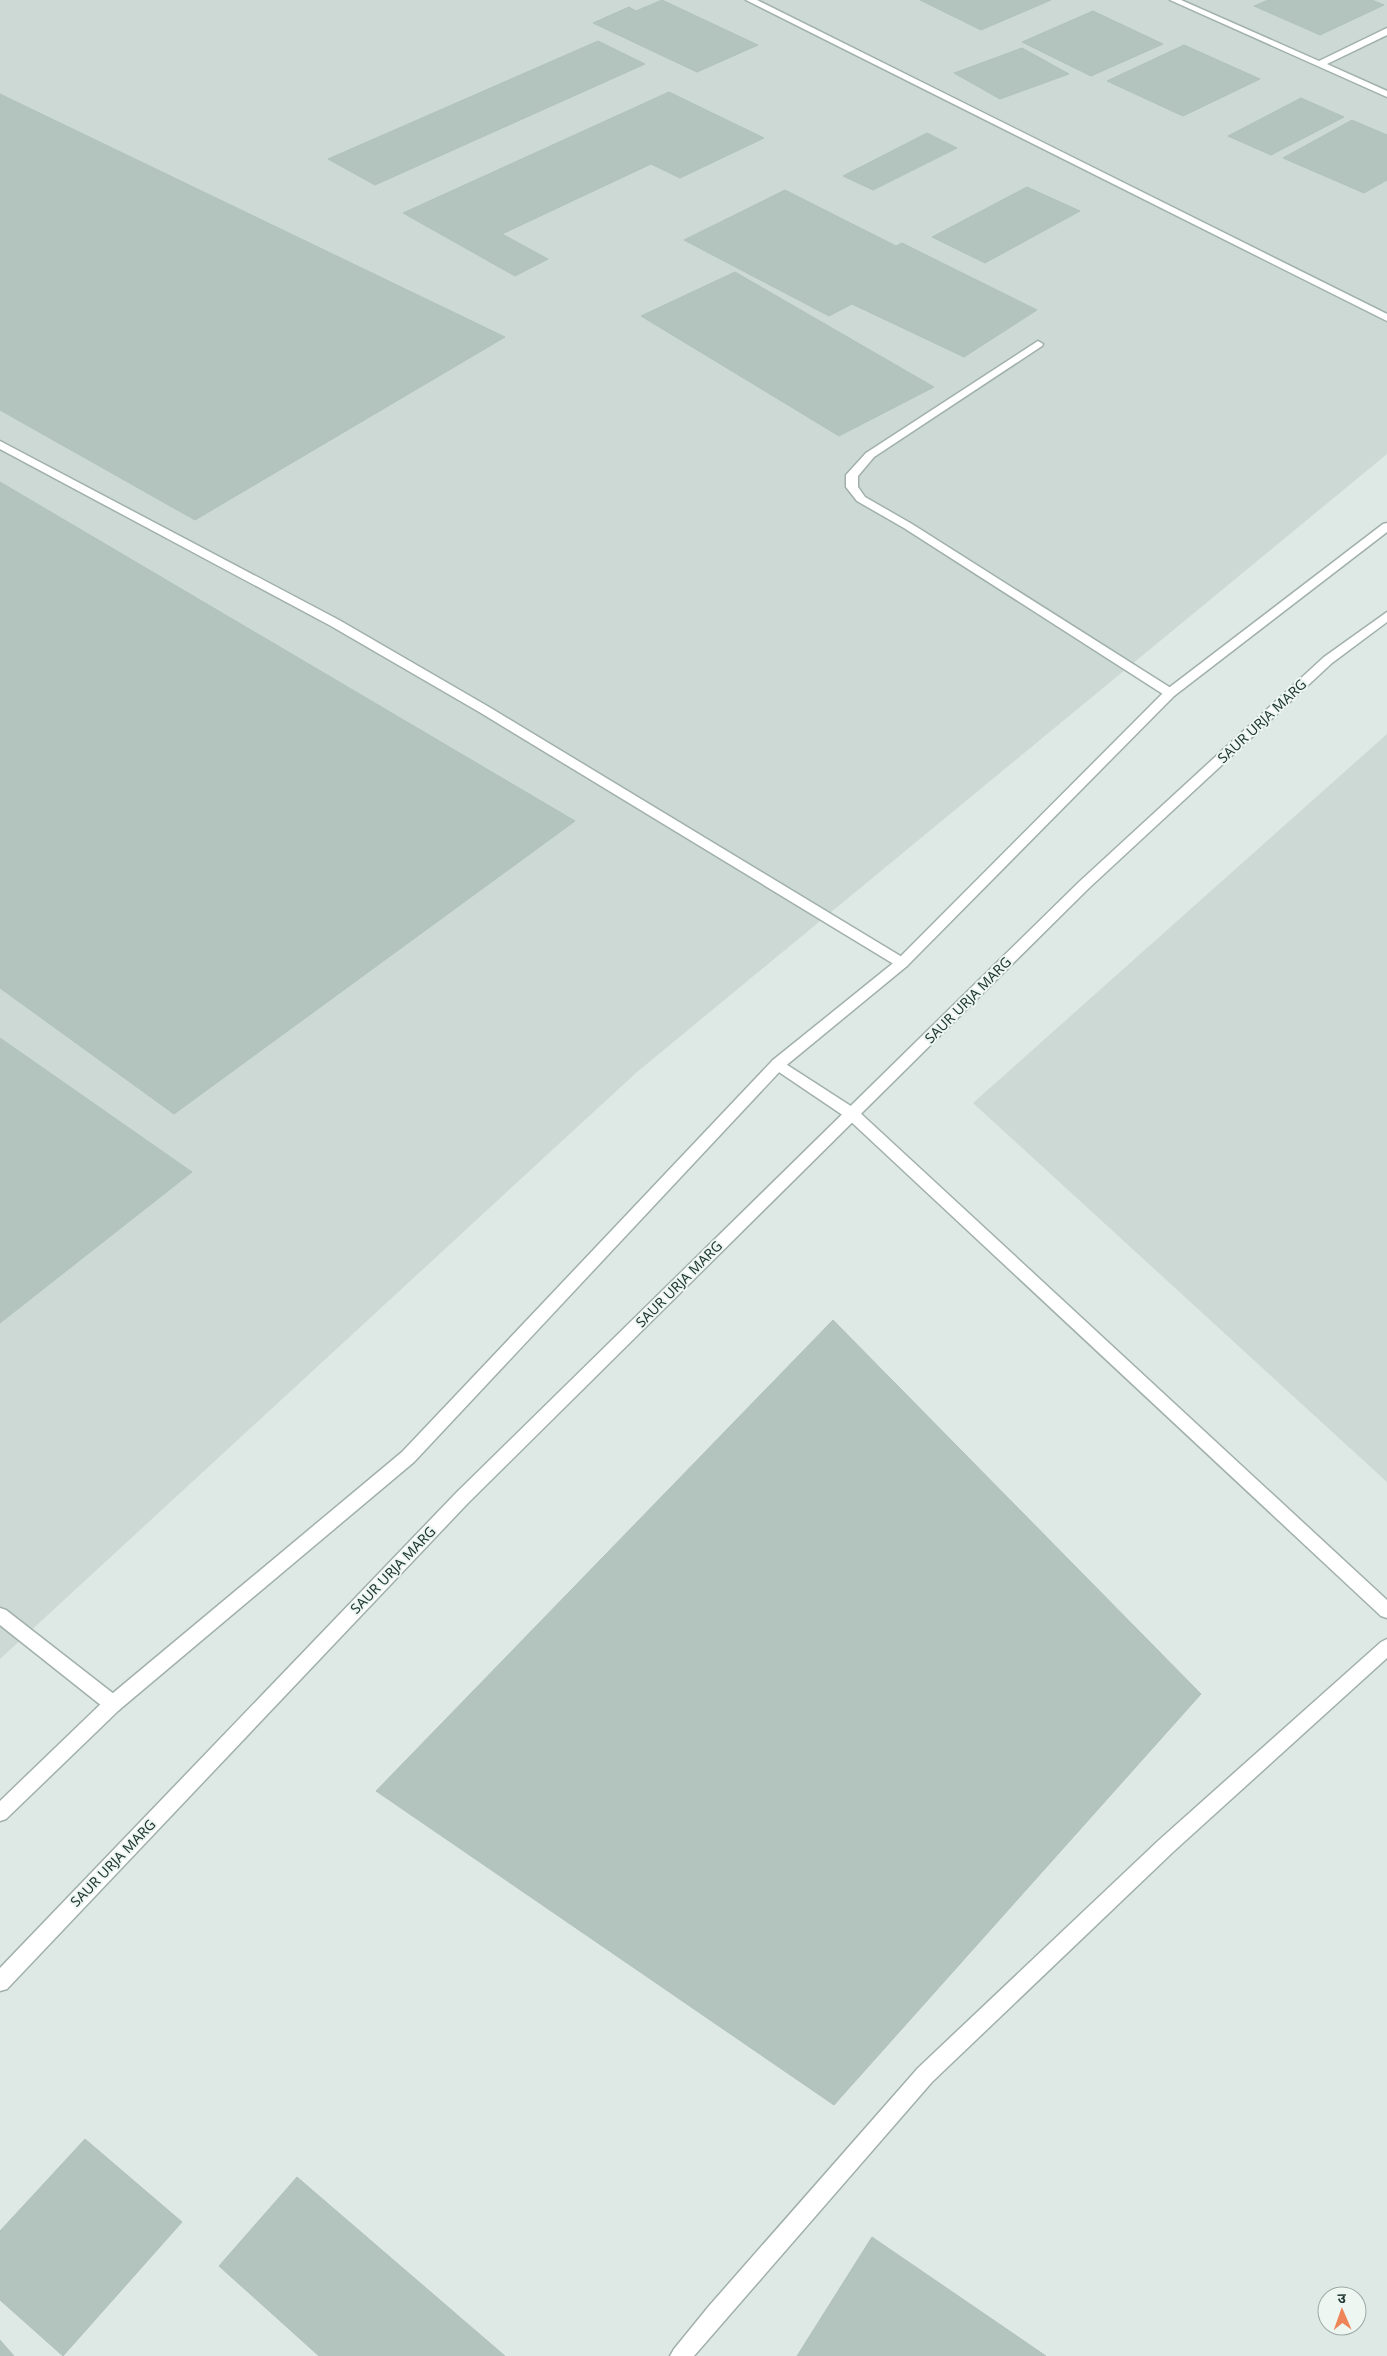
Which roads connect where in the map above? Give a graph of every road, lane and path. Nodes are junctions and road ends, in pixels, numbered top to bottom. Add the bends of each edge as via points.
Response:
1 (750, 0) edge
2 (1174, 0) edge
3 (1387, 31) edge
4 (1320, 64) junction
5 (1387, 94) edge
6 (1387, 318) edge
7 (1038, 344) dead end
8 (0, 444) edge
9 (1387, 526) edge
10 (1387, 616) edge
11 (1170, 693) junction
12 (902, 963) junction
13 (778, 1064) junction
14 (852, 1114) junction
15 (1387, 1611) edge
16 (0, 1615) edge
17 (1387, 1647) edge
18 (113, 1704) junction
19 (0, 1813) edge
20 (0, 1982) edge
21 (682, 2356) edge

1 - 6 street
2 - 4 street
3 - 4 street
4 - 5 street
7 - 11 street via 870,455 852,475 852,487 861,499
8 - 12 street via 336,623
9 - 11 street
10 - 14 street, SAUR URJA MARG via 1328,660 1084,885
11 - 12 street
12 - 13 street
13 - 14 street
13 - 18 street via 408,1456
14 - 15 street
14 - 20 street, SAUR URJA MARG via 462,1498
16 - 18 street
17 - 21 street via 1166,1846 925,2075 716,2312
18 - 19 street

